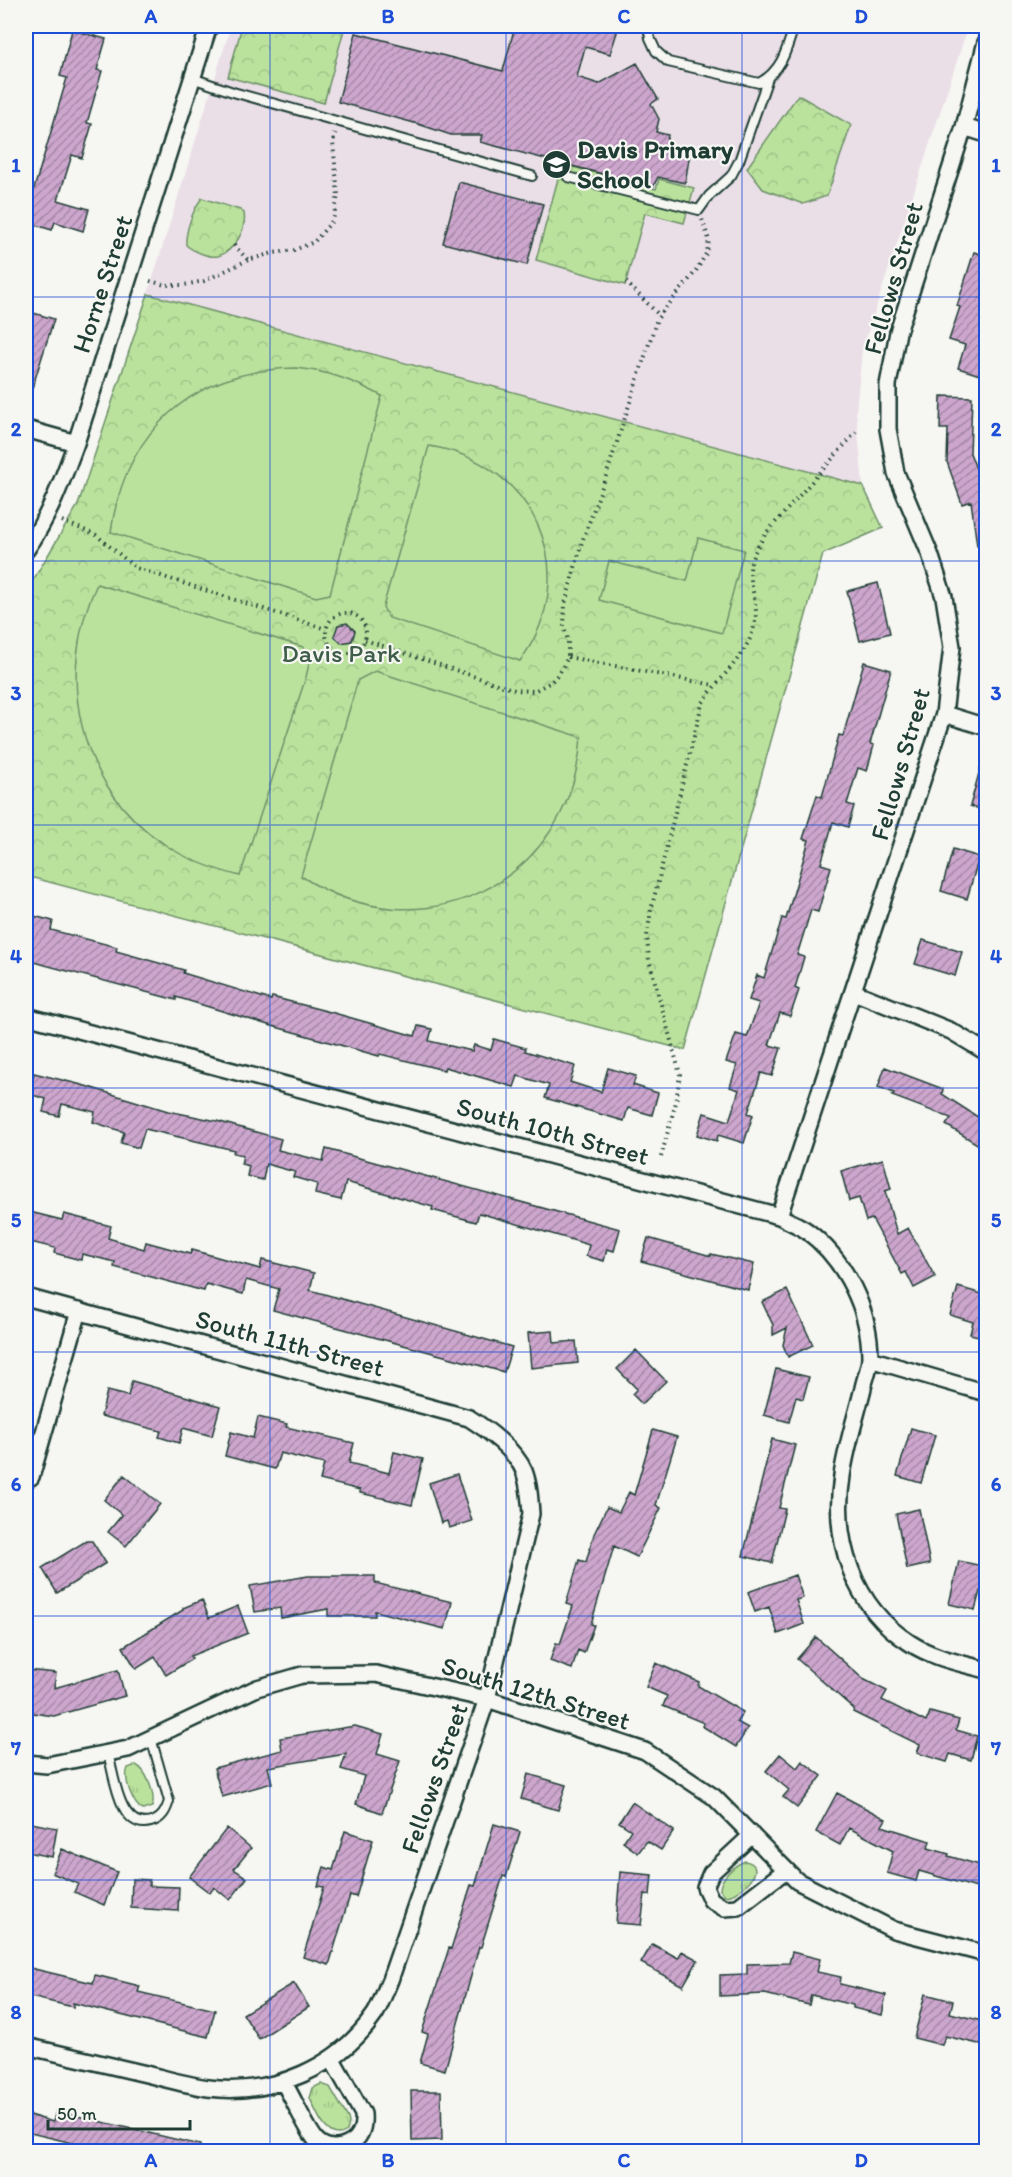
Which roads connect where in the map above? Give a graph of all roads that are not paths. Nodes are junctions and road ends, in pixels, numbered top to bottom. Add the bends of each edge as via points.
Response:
1 (209, 26) edge
2 (648, 26) edge
3 (794, 26) edge
4 (987, 42) edge
5 (192, 78) junction
6 (768, 78) junction
7 (964, 127) junction
8 (987, 134) edge
9 (532, 176) dead end
10 (568, 177) dead end
11 (26, 429) edge
12 (76, 443) junction
13 (26, 550) edge
14 (944, 714) junction
15 (987, 728) edge
16 (854, 992) junction
17 (26, 1016) edge
18 (987, 1052) edge
19 (779, 1216) junction
20 (26, 1297) edge
21 (79, 1311) junction
22 (870, 1359) junction
23 (987, 1393) edge
24 (524, 1469) joint
25 (31, 1477) dead end
26 (987, 1670) edge
27 (487, 1699) junction
28 (151, 1738) junction
29 (108, 1753) junction
30 (26, 1763) edge
31 (752, 1835) junction
32 (786, 1870) junction
33 (987, 1954) edge
34 (26, 2046) edge
35 (332, 2059) junction
36 (284, 2083) junction

1 - 5 street, Horne Street
2 - 6 lane via 656,51 668,62 745,81 759,83
3 - 6 lane via 786,52
4 - 7 street, Fellows Street
5 - 9 lane
5 - 12 street, Horne Street
6 - 10 lane via 739,161 731,176 699,210
7 - 8 street
7 - 14 street, Fellows Street via 898,332 888,384 888,429 896,473 944,597 952,647
11 - 12 street
12 - 13 street, Horne Street via 57,495
14 - 15 street
14 - 16 street, Fellows Street
16 - 18 street via 951,1031
16 - 19 street, Fellows Street
17 - 19 street, South 10th Street
19 - 22 street, South 10th Street via 807,1231 846,1274 867,1330
20 - 21 street, South 11th Street
21 - 24 street, South 11th Street via 469,1418 489,1431
21 - 25 street
22 - 23 street
22 - 26 street, South 10th Street via 842,1476 838,1519 847,1564 861,1594 910,1643 940,1658
24 - 27 street, Fellows Street via 531,1514
27 - 28 street, South 12th Street via 376,1674 302,1675 257,1688
27 - 31 street, South 12th Street via 645,1751 714,1797
27 - 35 street, Fellows Street via 390,1980 376,2012
28 - 29 street, South 12th Street
28 - 29 lane via 169,1801 166,1812 150,1823 128,1816 121,1805
29 - 30 street, South 12th Street via 47,1765
31 - 32 street, South 12th Street
31 - 32 street via 711,1873 705,1887 711,1900 724,1908 738,1907
32 - 33 street, South 12th Street via 797,1881 894,1930
34 - 36 street, Fellows Street via 208,2088 248,2089
35 - 36 street, Fellows Street
35 - 36 street via 363,2115 359,2135 348,2145 332,2148 317,2141

